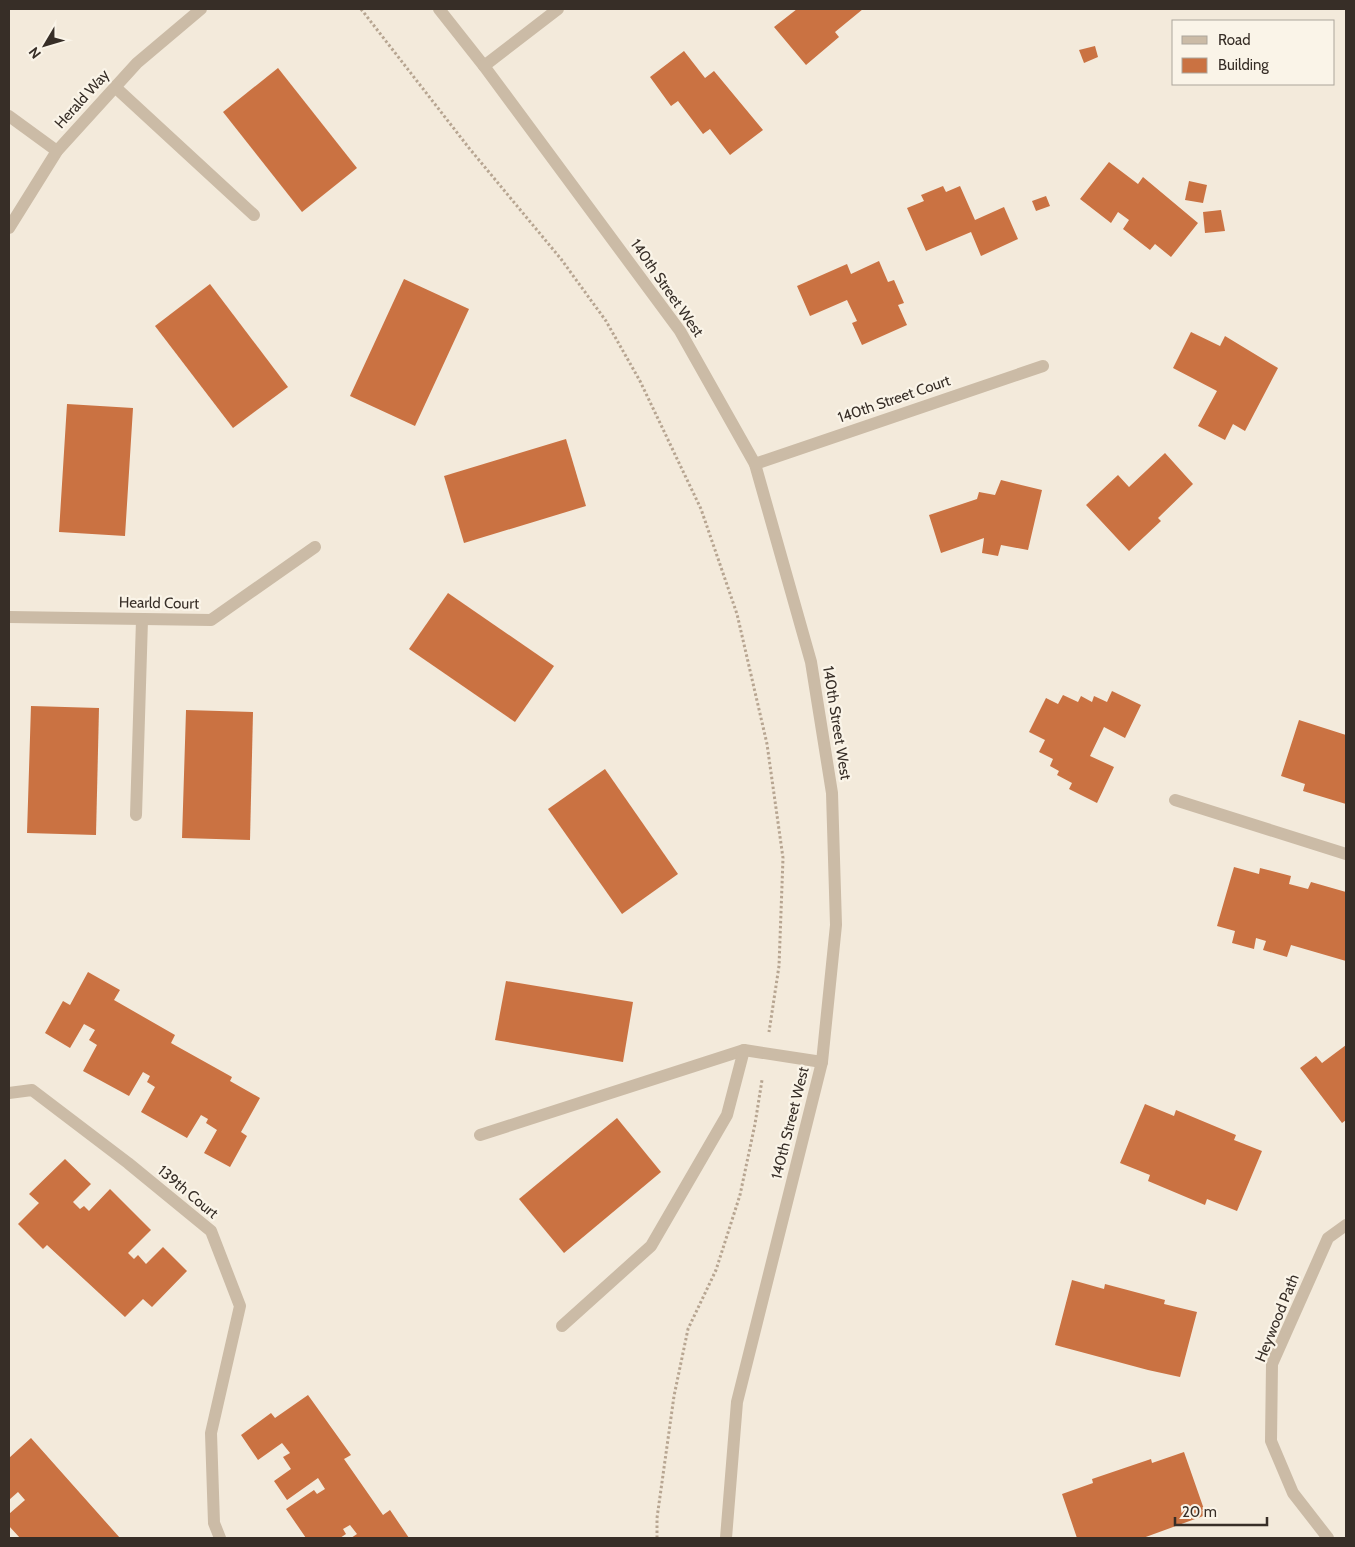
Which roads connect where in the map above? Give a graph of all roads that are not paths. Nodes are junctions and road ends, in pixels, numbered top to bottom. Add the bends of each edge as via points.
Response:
1 (201, 9) edge
2 (439, 9) edge
3 (558, 9) edge
4 (484, 66) junction
5 (115, 87) junction
6 (9, 116) edge
7 (57, 151) junction
8 (254, 215) dead end
9 (9, 228) edge
10 (1043, 366) dead end
11 (755, 464) junction
12 (315, 547) dead end
13 (9, 617) edge
14 (142, 620) junction
15 (1175, 800) dead end
16 (136, 815) dead end
17 (1346, 854) edge
18 (744, 1050) junction
19 (822, 1062) junction
20 (9, 1093) edge
21 (480, 1135) dead end
22 (1346, 1225) edge
23 (562, 1326) dead end
24 (220, 1538) edge
25 (726, 1538) edge
26 (1328, 1538) edge

1 - 5 street, Herald Way via 137,63
2 - 4 street, 140th Street West
3 - 4 street
4 - 11 street, 140th Street West via 680,331
5 - 7 street, Herald Way
5 - 8 street
6 - 7 street
7 - 9 street, Herald Way
10 - 11 street, 140th Street Court
11 - 19 street, 140th Street West via 811,662 832,793 836,926
12 - 14 street, Hearld Court via 211,620
13 - 14 street, Hearld Court
14 - 16 street
15 - 17 street
18 - 19 street
18 - 21 street
18 - 23 street via 727,1115 651,1246
19 - 25 street, 140th Street West via 737,1402
20 - 24 street, 139th Court via 32,1090 211,1231 240,1306 211,1433 214,1523
22 - 26 street, Heywood Path via 1328,1238 1272,1364 1270,1441 1293,1493

